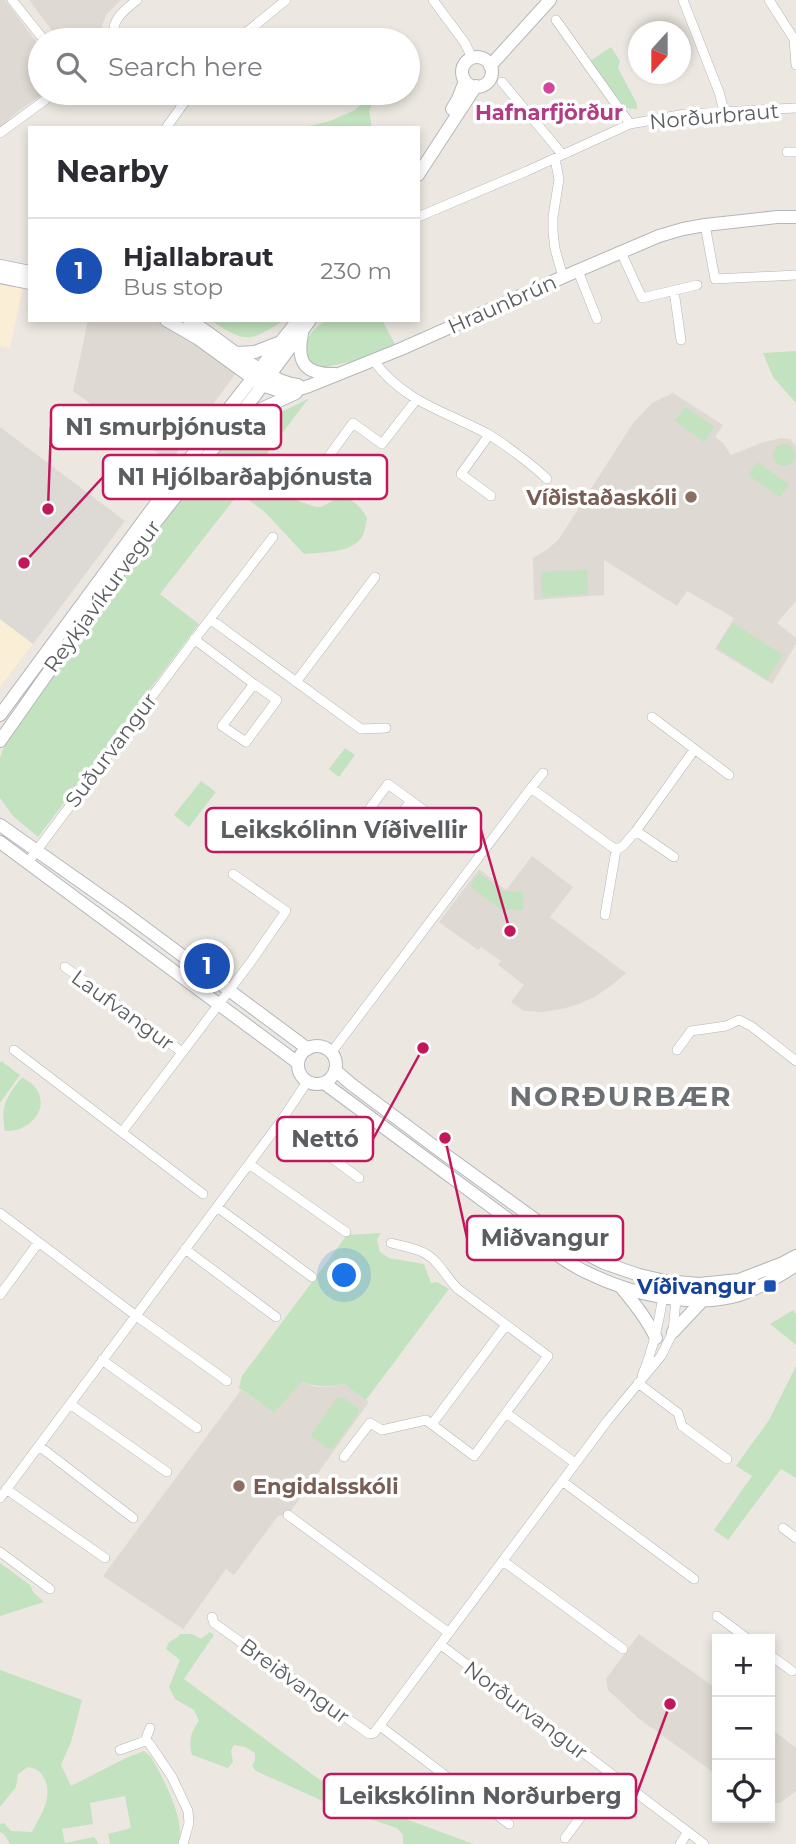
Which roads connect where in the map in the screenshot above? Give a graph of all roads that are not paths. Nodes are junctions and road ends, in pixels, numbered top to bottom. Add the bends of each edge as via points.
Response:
1 (12, 0) edge
2 (137, 0) edge
3 (286, 0) edge
4 (433, 0) edge
5 (541, 0) edge
6 (550, 0) edge
7 (683, 0) edge
8 (769, 0) edge
9 (556, 20) dead end
10 (34, 28) edge
11 (114, 28) edge
12 (252, 28) edge
13 (482, 61) junction
14 (796, 65) edge
15 (502, 82) dead end
16 (471, 84) junction
17 (39, 105) edge
18 (181, 105) edge
19 (796, 108) edge
20 (724, 111) junction
21 (630, 124) junction
22 (167, 126) edge
23 (0, 133) edge
24 (559, 157) junction
25 (420, 159) edge
26 (420, 172) edge
27 (420, 216) edge
28 (796, 217) edge
29 (705, 225) junction
30 (621, 252) junction
31 (0, 266) edge
32 (578, 271) junction
33 (28, 272) edge
34 (796, 275) edge
35 (0, 277) edge
36 (563, 277) junction
37 (28, 284) edge
38 (697, 285) dead end
39 (674, 291) junction
40 (597, 318) dead end
41 (169, 322) edge
42 (191, 322) edge
43 (304, 323) edge
44 (681, 340) dead end
45 (281, 342) junction
46 (232, 356) junction
47 (374, 361) junction
48 (339, 373) junction
49 (261, 377) junction
50 (309, 386) junction
51 (239, 395) junction
52 (416, 400) junction
53 (489, 435) junction
54 (220, 438) junction
55 (315, 475) dead end
56 (547, 479) dead end
57 (491, 496) dead end
58 (273, 537) dead end
59 (375, 576) dead end
60 (210, 619) junction
61 (194, 639) junction
62 (296, 682) junction
63 (254, 684) junction
64 (0, 715) edge
65 (652, 718) dead end
66 (386, 728) dead end
67 (0, 741) edge
68 (694, 750) junction
69 (543, 774) dead end
70 (729, 775) dead end
71 (531, 788) junction
72 (411, 801) junction
73 (0, 817) edge
74 (4, 828) edge
75 (636, 831) junction
76 (0, 842) edge
77 (37, 850) junction
78 (615, 850) junction
79 (482, 853) junction
80 (674, 857) dead end
81 (28, 862) junction
82 (233, 874) dead end
83 (606, 915) dead end
84 (65, 967) dead end
85 (229, 990) junction
86 (218, 1004) junction
87 (308, 1049) junction
88 (14, 1050) dead end
89 (677, 1050) dead end
90 (181, 1052) junction
91 (331, 1053) junction
92 (796, 1061) edge
93 (298, 1063) junction
94 (335, 1070) junction
95 (307, 1082) junction
96 (324, 1083) junction
97 (281, 1121) junction
98 (122, 1132) junction
99 (248, 1164) junction
100 (359, 1178) dead end
101 (203, 1194) dead end
102 (217, 1207) junction
103 (0, 1213) edge
104 (346, 1232) dead end
105 (38, 1243) junction
106 (391, 1243) dead end
107 (185, 1249) junction
108 (796, 1256) edge
109 (796, 1265) edge
110 (312, 1277) dead end
111 (671, 1281) junction
112 (620, 1286) junction
113 (0, 1295) edge
114 (670, 1298) junction
115 (703, 1300) junction
116 (135, 1315) junction
117 (276, 1317) dead end
118 (506, 1325) junction
119 (673, 1332) junction
120 (656, 1338) junction
121 (102, 1360) junction
122 (227, 1381) dead end
123 (638, 1384) junction
124 (70, 1404) junction
125 (506, 1413) junction
126 (432, 1424) junction
127 (197, 1428) dead end
128 (39, 1446) junction
129 (344, 1458) dead end
130 (727, 1458) dead end
131 (575, 1463) junction
132 (167, 1472) dead end
133 (562, 1481) junction
134 (6, 1489) junction
135 (0, 1498) edge
136 (288, 1515) dead end
137 (133, 1518) dead end
138 (783, 1528) dead end
139 (796, 1538) edge
140 (0, 1552) edge
141 (105, 1558) dead end
142 (503, 1561) junction
143 (694, 1579) dead end
144 (50, 1589) dead end
145 (717, 1616) dead end
146 (212, 1617) dead end
147 (449, 1633) junction
148 (741, 1634) edge
149 (441, 1645) junction
150 (623, 1649) dead end
151 (775, 1658) edge
152 (795, 1670) edge
153 (380, 1726) junction
154 (150, 1728) dead end
155 (145, 1741) junction
156 (120, 1750) dead end
157 (611, 1775) junction
158 (509, 1824) dead end
159 (688, 1832) junction
160 (565, 1838) dead end
161 (183, 1844) edge
162 (680, 1844) edge
163 (704, 1844) edge

1 - 10 street
2 - 11 street via 115,21
3 - 12 street
4 - 13 street
5 - 13 main road
6 - 13 main road
7 - 20 street
8 - 14 street via 794,39
9 - 21 street
13 - 16 main road via 467,61 463,68
13 - 16 main road via 492,74 481,86
15 - 24 street
16 - 25 main road
16 - 26 main road
17 - 23 street
18 - 22 street
19 - 20 street, Norðurbraut
20 - 21 street, Norðurbraut
21 - 24 street, Norðurbraut
24 - 27 street, Norðurbraut
24 - 36 street via 553,232
28 - 29 main road, Hraunbrún
29 - 30 main road, Hraunbrún
29 - 34 street via 715,279
30 - 32 main road, Hraunbrún
30 - 39 street via 642,298
31 - 33 main road
32 - 36 main road, Hraunbrún
32 - 40 street, Hraunbrún
35 - 37 main road
36 - 47 main road, Hraunbrún
38 - 39 street
39 - 44 street
41 - 46 main road
42 - 46 main road
43 - 45 main road, Reykjavíkurvegur
43 - 48 main road via 300,358 324,374
43 - 49 main road, Reykjavíkurvegur
45 - 46 main road
45 - 49 main road, Reykjavíkurvegur
46 - 49 main road
46 - 51 main road
47 - 48 main road, Hraunbrún
47 - 52 street
48 - 50 main road, Hraunbrún
49 - 50 main road, Hraunbrún via 272,389 290,392
49 - 51 main road, Reykjavíkurvegur
49 - 54 main road, Reykjavíkurvegur
50 - 54 main road via 259,410
51 - 64 main road, Reykjavíkurvegur
52 - 53 street
52 - 55 street via 382,444 352,423
53 - 56 street
53 - 57 street via 461,474
54 - 67 main road, Reykjavíkurvegur via 91,609
58 - 60 street, Suðurvangur
59 - 62 street
60 - 61 street, Suðurvangur
60 - 62 street
61 - 63 street
61 - 77 street, Suðurvangur
62 - 66 street via 361,729
63 - 63 street via 222,726 246,742 277,700
65 - 68 street
68 - 70 street
68 - 75 street
69 - 71 street
71 - 78 street
71 - 79 street
72 - 72 street via 387,832 364,816 388,784
72 - 79 street
73 - 74 main road
74 - 77 main road
75 - 78 street
75 - 80 street
76 - 81 main road
77 - 81 street, Suðurvangur
77 - 85 main road
78 - 83 street
79 - 91 street
81 - 86 main road
82 - 85 street, Laufvangur via 286,911
84 - 90 street, Laufvangur
85 - 86 street, Laufvangur
85 - 87 main road
86 - 90 street, Laufvangur
86 - 93 main road
87 - 91 main road via 316,1046
87 - 93 main road
88 - 98 street
89 - 92 street via 691,1031 738,1020
90 - 98 street, Laufvangur
91 - 94 main road
93 - 95 main road
94 - 96 main road
94 - 111 main road via 573,1247 614,1267
95 - 96 main road
95 - 97 street
96 - 112 main road via 542,1245 586,1273
97 - 99 street
97 - 100 street
98 - 101 street
99 - 102 street
99 - 104 street
102 - 107 street
102 - 110 street
103 - 105 street
105 - 113 street
105 - 116 street
106 - 118 street via 424,1252 458,1289
107 - 116 street
107 - 117 street
108 - 111 main road via 738,1280
109 - 115 main road via 750,1291
111 - 114 street, Breiðvangur
112 - 114 main road
112 - 120 main road
114 - 115 main road
114 - 119 street, Breiðvangur
114 - 120 street, Breiðvangur
115 - 119 main road
116 - 121 street
116 - 122 street
118 - 125 street via 548,1356
118 - 126 street
119 - 123 street, Breiðvangur via 662,1356
120 - 123 street, Breiðvangur
121 - 124 street
121 - 127 street
123 - 130 street via 678,1413 682,1426
123 - 131 street, Breiðvangur
124 - 128 street
124 - 132 street
125 - 126 street via 474,1456
125 - 131 street
126 - 129 street via 426,1420 382,1430 370,1423
128 - 134 street
128 - 137 street
131 - 133 street, Breiðvangur
133 - 142 street, Breiðvangur
133 - 143 street
134 - 135 street
134 - 141 street
136 - 147 street
138 - 139 street
140 - 144 street
142 - 147 street, Breiðvangur
142 - 150 street
145 - 148 street
146 - 153 street, Breiðvangur via 214,1623 369,1734
147 - 149 street, Breiðvangur
149 - 153 street, Breiðvangur
149 - 157 street, Norðurvangur
151 - 152 street
153 - 158 street, Breiðvangur
154 - 155 street
155 - 156 street
155 - 161 street via 172,1777 188,1811
157 - 159 street, Norðurvangur
157 - 160 street
159 - 162 street
159 - 163 street, Norðurvangur

